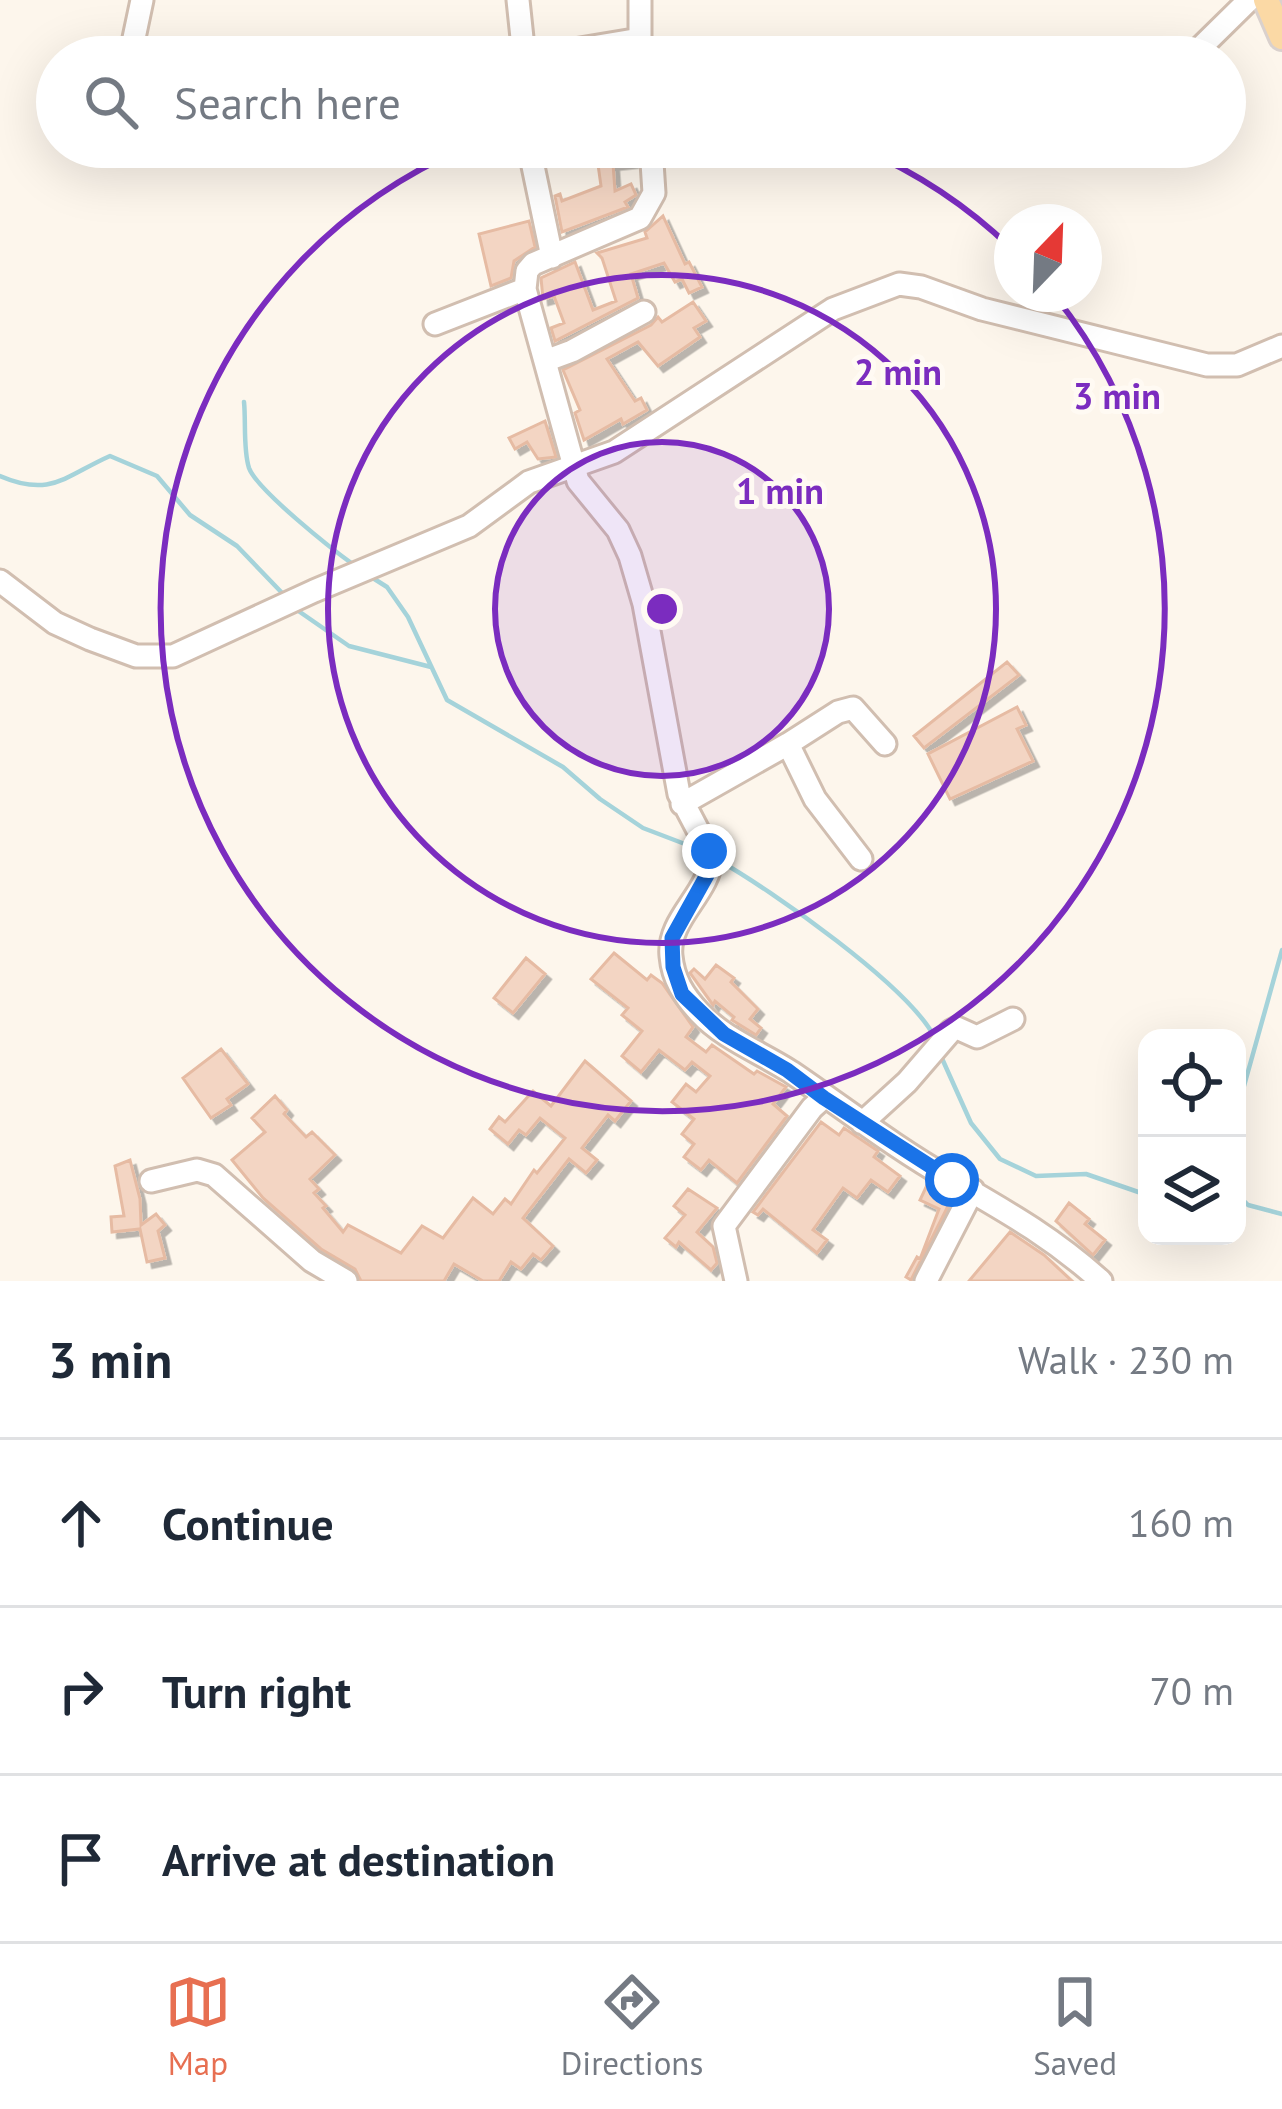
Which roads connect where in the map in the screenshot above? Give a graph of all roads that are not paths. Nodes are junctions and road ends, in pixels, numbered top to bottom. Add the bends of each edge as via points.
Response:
1 (142, 0) edge
2 (518, 0) edge
3 (640, 0) edge
4 (1249, 0) edge
5 (1266, 0) edge
6 (134, 36) edge
7 (524, 36) edge
8 (640, 36) edge
9 (1212, 36) edge
10 (1282, 38) edge
11 (533, 168) edge
12 (652, 168) edge
13 (552, 257) junction
14 (525, 289) junction
15 (644, 312) dead end
16 (436, 324) dead end
17 (1282, 346) edge
18 (545, 362) junction
19 (574, 468) junction
20 (0, 581) edge
21 (788, 744) junction
22 (886, 744) dead end
23 (682, 804) junction
24 (861, 859) dead end
25 (1013, 1019) dead end
26 (824, 1098) junction
27 (862, 1123) junction
28 (151, 1180) dead end
29 (973, 1190) junction
30 (346, 1281) edge
31 (736, 1281) edge
32 (926, 1281) edge
33 (1101, 1281) edge

1 - 6 street
2 - 7 street
3 - 8 street
4 - 9 street
5 - 10 main road
11 - 13 street
12 - 13 street via 654,194 640,218
13 - 14 street via 527,271
14 - 16 street
14 - 18 street
15 - 18 street
17 - 19 street via 1237,365 1207,365 899,284 818,317 628,443
18 - 19 street
19 - 20 street via 529,482 469,526 172,656 136,656 90,639
19 - 23 street via 630,556
21 - 22 street via 853,708
21 - 23 street
21 - 24 street via 815,799
23 - 26 street via 713,862 672,938 682,994 724,1034
25 - 27 street via 977,1037 951,1031
26 - 27 street
26 - 31 street via 724,1226
27 - 29 street
28 - 30 street via 197,1170 214,1175
29 - 32 street
29 - 33 street via 1053,1239

